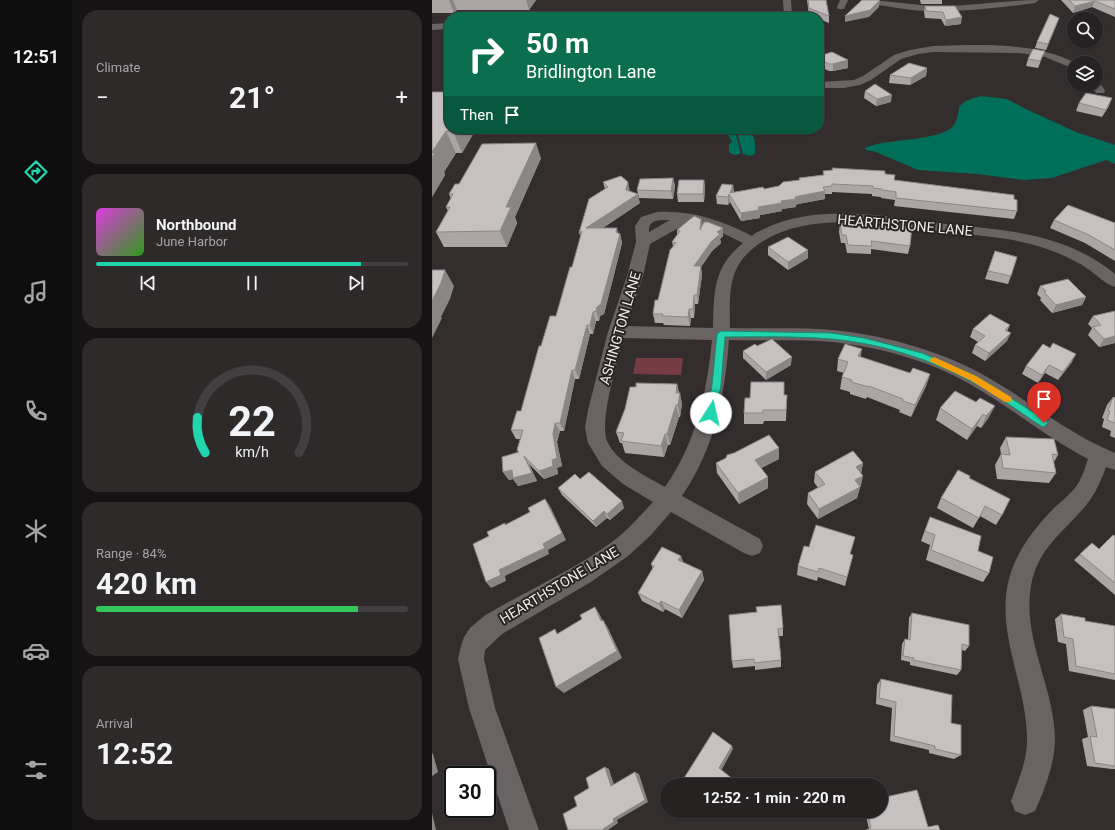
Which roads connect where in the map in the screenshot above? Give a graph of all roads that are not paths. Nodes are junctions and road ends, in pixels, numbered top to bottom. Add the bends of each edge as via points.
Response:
1 (787, 0) edge
2 (867, 0) edge
3 (1035, 0) edge
4 (962, 4) edge
5 (788, 12) edge
6 (432, 23) edge
7 (444, 24) edge
8 (444, 25) edge
9 (432, 27) edge
10 (1067, 63) edge
11 (824, 85) edge
12 (752, 242) junction
13 (1115, 282) edge
14 (616, 332) junction
15 (721, 334) junction
16 (1107, 459) edge
17 (668, 500) junction
18 (752, 546) dead end
19 (1025, 802) dead end
20 (524, 830) edge

1 - 5 street
2 - 4 street via 918,7
3 - 4 street via 993,6
6 - 7 street
8 - 9 street
10 - 11 street via 1021,50 933,50 912,52 896,58 860,81
12 - 13 street, HEARTHSTONE LANE via 792,224 818,219 870,219 1010,235 1050,245 1086,261
12 - 14 street, ASHINGTON LANE via 718,225 689,218 643,242 636,276
12 - 15 street, HEARTHSTONE LANE via 734,260 725,277
14 - 15 street
14 - 17 street, ASHINGTON LANE via 596,419 598,442 618,470
15 - 16 street via 831,336 878,344 922,356 973,378 1071,441
15 - 17 street, HEARTHSTONE LANE via 716,385 705,432 692,463
16 - 19 street via 1084,493 1044,533 1023,567 1016,604 1018,623 1036,696 1041,738 1039,757
17 - 18 street, ASHINGTON LANE
17 - 20 street, HEARTHSTONE LANE via 622,548 598,566 493,625 475,642 471,659 479,696

